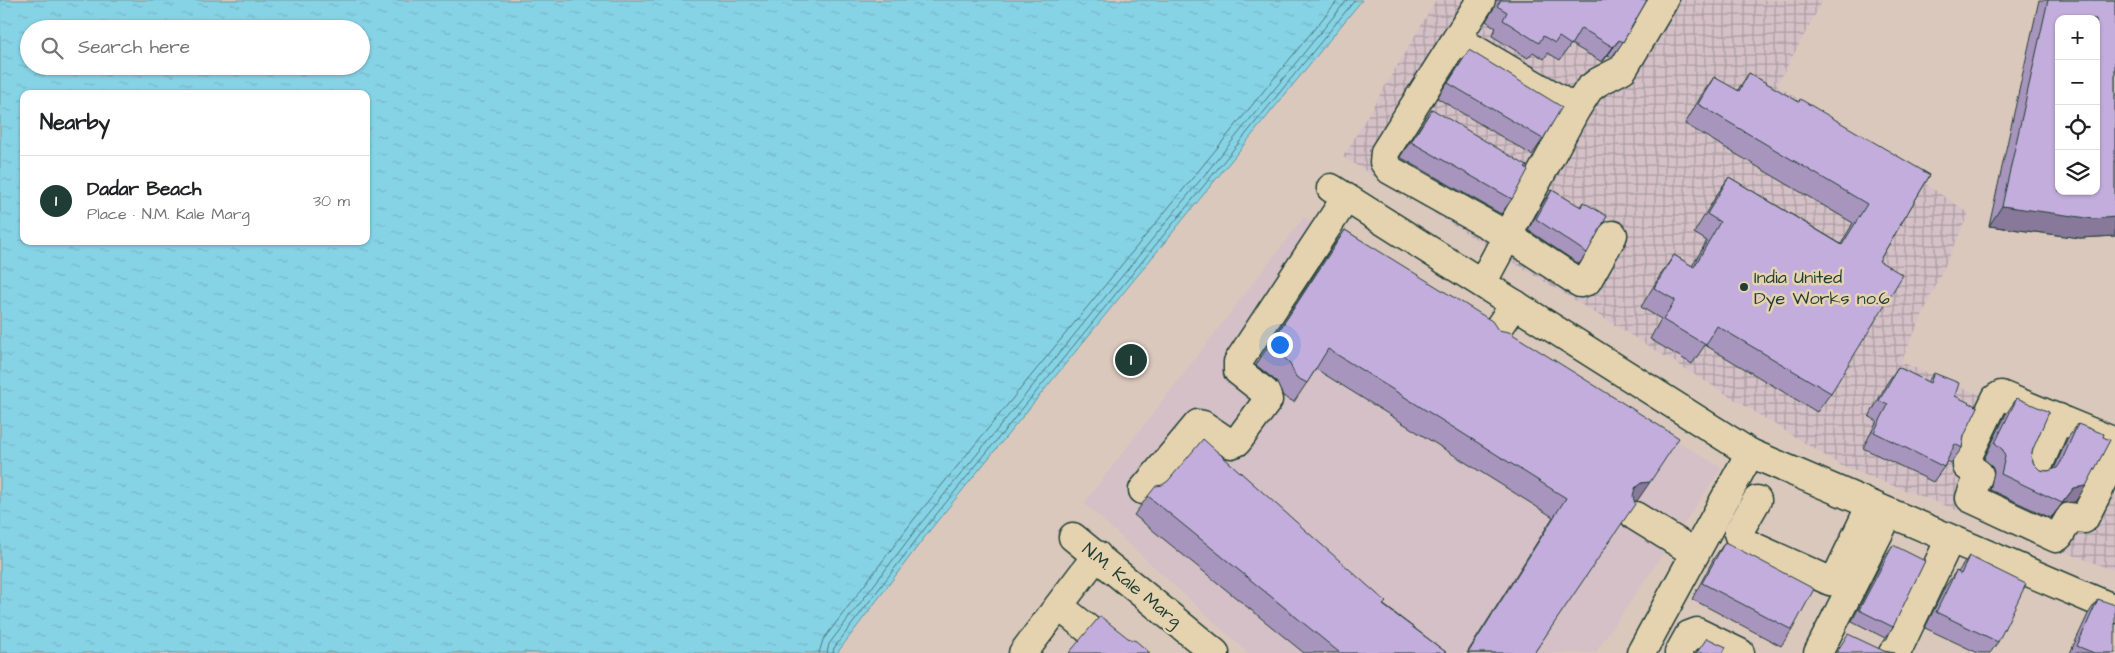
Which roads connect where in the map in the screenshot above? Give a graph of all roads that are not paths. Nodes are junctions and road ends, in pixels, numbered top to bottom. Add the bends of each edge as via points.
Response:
1 (1481, 0) edge
2 (1664, 0) edge
3 (1457, 39) junction
4 (1416, 104) junction
5 (1576, 109) junction
6 (1440, 118) edge
7 (1515, 163) edge
8 (1539, 177) junction
9 (1613, 235) dead end
10 (1508, 236) junction
11 (1482, 283) junction
12 (1515, 304) junction
13 (1493, 336) edge
14 (2059, 418) junction
15 (2115, 442) edge
16 (1750, 453) junction
17 (2115, 458) edge
18 (2036, 471) edge
19 (1142, 490) dead end
20 (1757, 500) dead end
21 (1880, 509) junction
22 (1636, 516) edge
23 (2014, 519) junction
24 (1073, 537) dead end
25 (1950, 539) junction
26 (1695, 553) junction
27 (1097, 555) junction
28 (1996, 558) junction
29 (1059, 606) junction
30 (2115, 609) edge
31 (1830, 628) junction
32 (1875, 649) edge
33 (1023, 653) edge
34 (1118, 653) edge
35 (1215, 653) edge
36 (1641, 653) edge
37 (1679, 653) edge
38 (1740, 653) edge
39 (1818, 653) edge

1 - 3 street
2 - 5 street via 1623,69 1589,89
3 - 4 street
3 - 5 street
4 - 6 street
4 - 10 street via 1385,152 1386,166
5 - 8 street
7 - 8 street
8 - 10 street
9 - 10 street via 1584,283
10 - 11 street
11 - 12 street
11 - 19 street via 1339,193 1238,362 1238,371 1266,393 1268,400 1233,444 1198,424
12 - 13 street
12 - 16 street
14 - 15 street
14 - 18 street
14 - 23 street via 2001,395 1996,398 1967,458 1966,466 1979,474 1971,499
16 - 21 street
16 - 26 street
17 - 23 street via 2084,519 2070,517 2058,538
20 - 21 street via 1738,533 1740,541 1830,581 1837,576
21 - 25 street
21 - 31 street
22 - 26 street
23 - 28 street
24 - 27 street, N.M. Kale Marg
25 - 28 street
25 - 32 street via 1899,647
26 - 36 street
27 - 29 street
27 - 35 street, N.M. Kale Marg
28 - 30 street
29 - 33 street
29 - 34 street
31 - 32 street
31 - 39 street
37 - 38 street via 1689,635 1697,632

